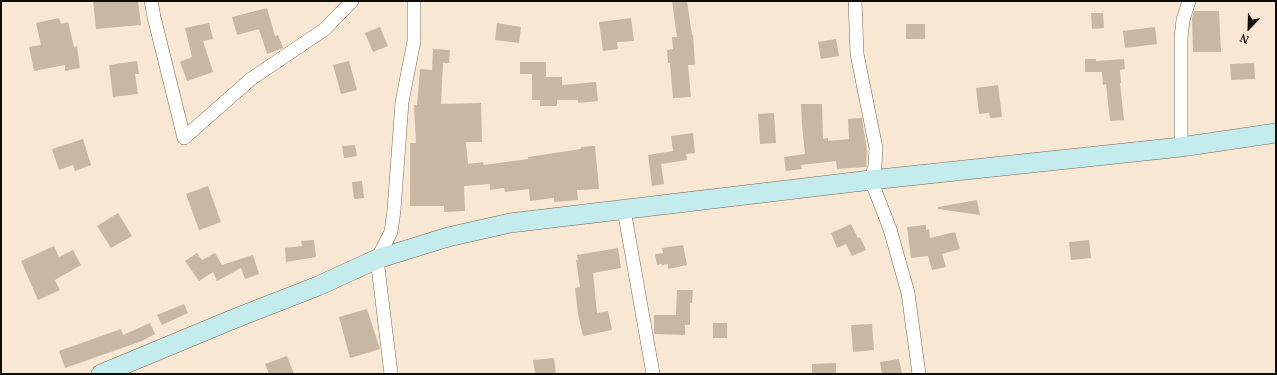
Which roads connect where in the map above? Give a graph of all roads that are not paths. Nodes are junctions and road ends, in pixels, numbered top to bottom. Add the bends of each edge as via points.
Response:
1 (151, 1) edge
2 (352, 1) edge
3 (414, 1) edge
4 (856, 1) edge
5 (1189, 1) edge
6 (1276, 133) edge
7 (1181, 147) junction
8 (871, 180) junction
9 (624, 210) junction
10 (377, 259) junction
11 (101, 374) edge
12 (391, 374) edge
13 (653, 374) edge
14 (919, 374) edge

1 - 2 street via 184,138 251,79 325,29
3 - 10 street via 414,41 402,102 391,232
4 - 8 street via 857,54 876,148
5 - 7 street via 1181,38
6 - 7 street
7 - 8 street
8 - 9 street
8 - 14 street via 890,229 908,294
9 - 10 street via 510,223 448,237
9 - 13 street
10 - 11 street via 318,286
10 - 12 street

